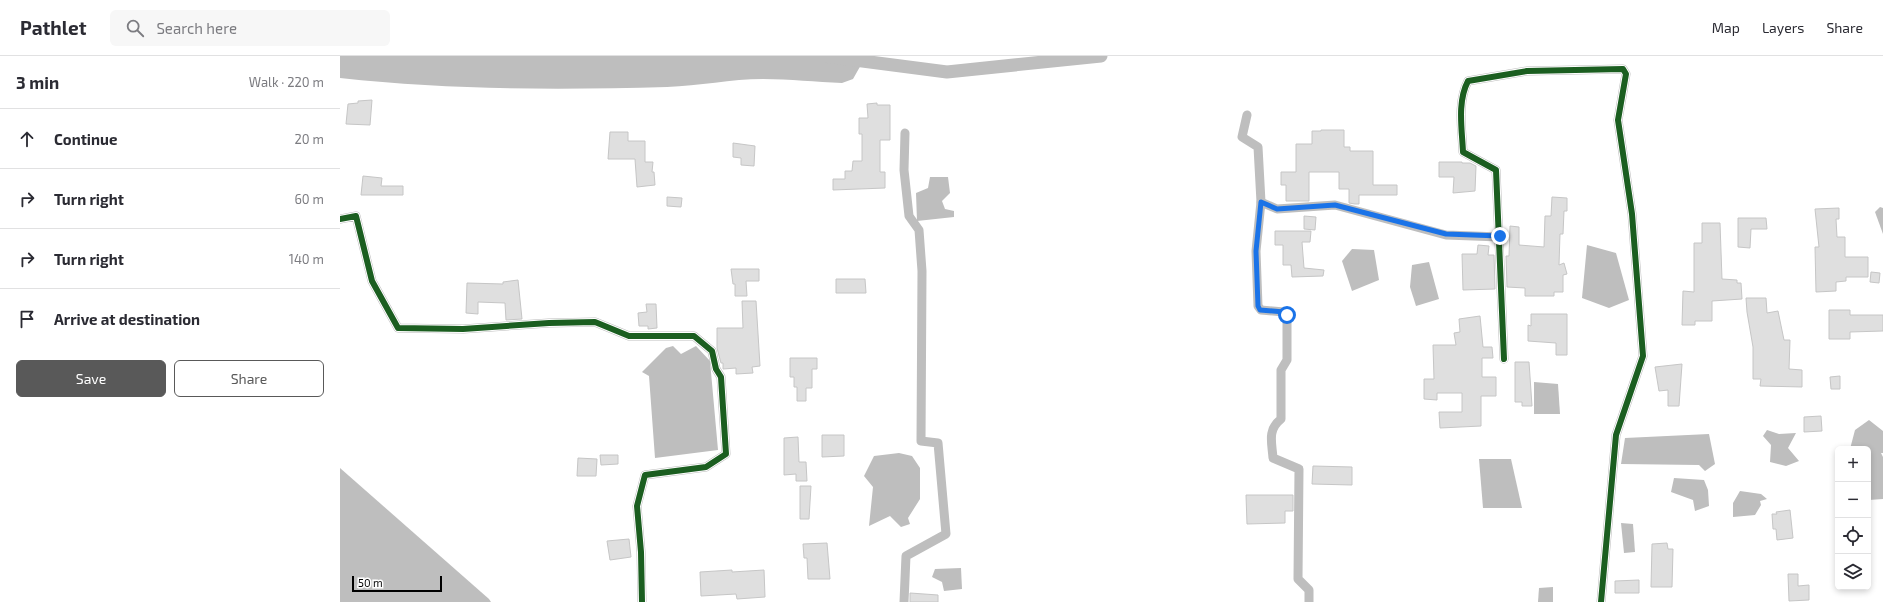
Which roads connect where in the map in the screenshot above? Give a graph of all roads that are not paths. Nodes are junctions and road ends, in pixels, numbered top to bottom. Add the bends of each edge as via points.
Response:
1 (1247, 115) dead end
2 (905, 133) dead end
3 (1261, 202) junction
4 (340, 219) edge
5 (1500, 236) junction
6 (1504, 359) dead end
7 (642, 602) edge
8 (904, 602) edge
9 (1309, 602) edge
10 (1601, 602) edge

1 - 3 street via 1242,137 1258,147
2 - 8 street via 904,170 909,216 919,230 922,271 921,441 938,443 946,534 906,556
3 - 5 street via 1277,209 1335,205 1446,234
3 - 9 street via 1256,251 1258,306 1260,310 1284,312 1287,315 1287,360 1281,370 1281,419 1274,425 1271,437 1273,458 1299,469 1298,579 1309,590
4 - 7 street via 356,216 372,281 398,328 463,330 594,322 629,336 694,336 712,351 716,369 721,377 726,454 706,467 645,475 637,506
5 - 6 street
5 - 10 street via 1496,170 1463,152 1461,104 1468,81 1527,71 1623,69 1626,74 1618,120 1632,214 1643,356 1616,435

